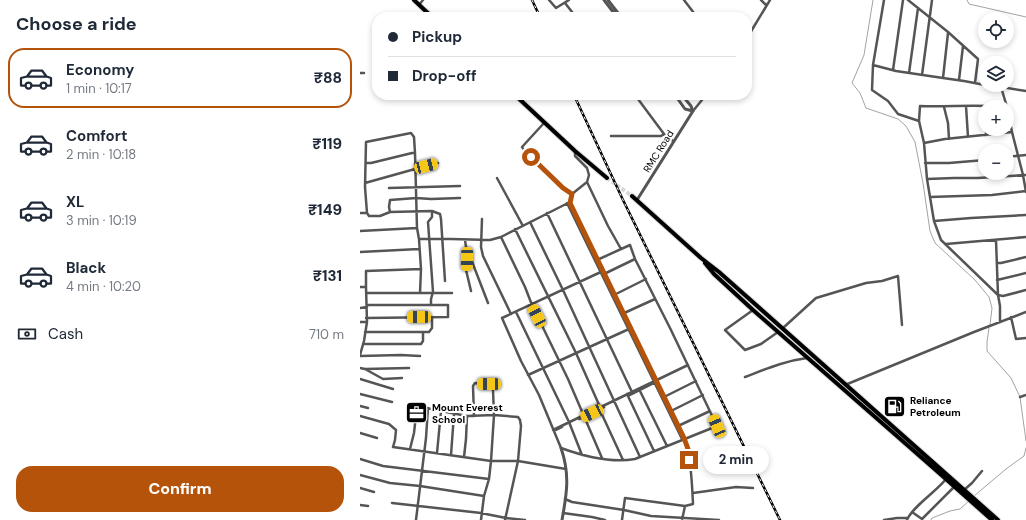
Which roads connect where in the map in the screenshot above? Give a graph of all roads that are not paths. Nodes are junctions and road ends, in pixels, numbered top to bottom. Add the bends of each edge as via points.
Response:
1 (414, 0) edge
2 (423, 0) edge
3 (549, 0) edge
4 (569, 0) edge
5 (604, 0) edge
6 (608, 0) edge
7 (684, 0) edge
8 (761, 0) edge
9 (770, 0) edge
10 (884, 0) edge
11 (903, 0) edge
12 (908, 0) edge
13 (932, 0) edge
14 (565, 3) junction
15 (419, 5) junction
16 (766, 6) junction
17 (918, 8) junction
18 (427, 12) edge
19 (572, 12) edge
20 (613, 12) edge
21 (617, 12) edge
22 (693, 12) edge
23 (930, 18) junction
24 (752, 30) edge
25 (948, 32) junction
26 (964, 46) junction
27 (873, 65) junction
28 (893, 70) junction
29 (360, 72) edge
30 (364, 73) dead end
31 (909, 73) junction
32 (922, 75) junction
33 (942, 78) junction
34 (959, 80) junction
35 (975, 83) junction
36 (978, 84) edge
37 (1014, 89) edge
38 (1026, 91) edge
39 (520, 100) edge
40 (639, 100) edge
41 (679, 100) edge
42 (686, 100) edge
43 (702, 100) edge
44 (966, 106) junction
45 (978, 106) edge
46 (944, 107) junction
47 (693, 111) junction
48 (919, 121) junction
49 (544, 123) junction
50 (664, 134) junction
51 (611, 136) dead end
52 (978, 136) edge
53 (1013, 136) edge
54 (968, 137) junction
55 (948, 139) junction
56 (673, 141) junction
57 (924, 143) junction
58 (576, 151) junction
59 (415, 153) junction
60 (1026, 155) edge
61 (1014, 156) edge
62 (1018, 156) junction
63 (978, 161) edge
64 (366, 163) junction
65 (438, 163) dead end
66 (925, 163) junction
67 (415, 169) junction
68 (1024, 175) edge
69 (497, 178) dead end
70 (607, 178) tunnel mouth
71 (927, 179) junction
72 (587, 182) junction
73 (365, 183) junction
74 (460, 186) dead end
75 (390, 188) dead end
76 (416, 188) junction
77 (1026, 192) edge
78 (572, 194) junction
79 (632, 196) tunnel mouth
80 (930, 197) junction
81 (416, 198) junction
82 (460, 198) dead end
83 (637, 200) junction
84 (567, 203) junction
85 (390, 212) junction
86 (416, 212) junction
87 (432, 212) junction
88 (360, 213) edge
89 (367, 213) junction
90 (547, 213) junction
91 (1026, 215) edge
92 (482, 219) dead end
93 (934, 221) junction
94 (530, 222) junction
95 (523, 226) junction
96 (417, 228) junction
97 (514, 230) junction
98 (360, 231) edge
99 (501, 237) junction
100 (1026, 237) edge
101 (419, 239) junction
102 (430, 239) junction
103 (442, 239) junction
104 (465, 240) junction
105 (481, 240) junction
106 (996, 240) junction
107 (945, 244) junction
108 (419, 249) junction
109 (621, 249) junction
110 (360, 252) edge
111 (467, 254) junction
112 (1026, 257) edge
113 (701, 258) junction
114 (635, 259) junction
115 (596, 260) junction
116 (996, 263) junction
117 (421, 269) junction
118 (603, 272) junction
119 (1026, 273) edge
120 (360, 274) edge
121 (366, 274) junction
122 (646, 279) junction
123 (998, 280) junction
124 (445, 281) dead end
125 (581, 282) junction
126 (360, 287) edge
127 (366, 287) junction
128 (563, 290) junction
129 (1026, 290) edge
130 (471, 291) dead end
131 (433, 292) junction
132 (420, 293) junction
133 (452, 293) dead end
134 (367, 294) junction
135 (613, 295) junction
136 (998, 295) junction
137 (548, 297) junction
138 (655, 299) junction
139 (488, 303) dead end
140 (431, 305) junction
141 (532, 305) junction
142 (367, 306) junction
143 (360, 308) edge
144 (753, 310) junction
145 (516, 312) junction
146 (1026, 312) edge
147 (510, 314) junction
148 (623, 314) junction
149 (432, 317) junction
150 (366, 318) junction
151 (1011, 318) junction
152 (360, 322) edge
153 (367, 322) junction
154 (1000, 322) junction
155 (779, 325) junction
156 (902, 325) dead end
157 (783, 328) junction
158 (630, 329) junction
159 (776, 330) junction
160 (365, 332) junction
161 (424, 332) junction
162 (1026, 338) edge
163 (607, 339) junction
164 (363, 344) junction
165 (590, 347) junction
166 (576, 353) junction
167 (360, 355) edge
168 (420, 356) dead end
169 (807, 358) junction
170 (559, 361) junction
171 (688, 365) junction
172 (360, 368) edge
173 (409, 368) dead end
174 (543, 368) junction
175 (365, 370) junction
176 (528, 375) junction
177 (745, 377) dead end
178 (402, 378) dead end
179 (360, 379) edge
180 (696, 381) junction
181 (655, 382) junction
182 (846, 384) junction
183 (393, 389) dead end
184 (640, 389) junction
185 (842, 389) junction
186 (632, 392) junction
187 (360, 394) edge
188 (628, 395) junction
189 (702, 395) junction
190 (1026, 395) edge
191 (1020, 397) dead end
192 (663, 398) junction
193 (615, 401) junction
194 (392, 402) dead end
195 (360, 406) edge
196 (368, 408) dead end
197 (428, 408) junction
198 (600, 408) junction
199 (441, 411) junction
200 (669, 411) junction
201 (710, 411) junction
202 (454, 414) junction
203 (494, 415) junction
204 (360, 416) edge
205 (466, 416) junction
206 (474, 416) junction
207 (584, 416) junction
208 (569, 422) junction
209 (677, 427) junction
210 (554, 431) junction
211 (360, 433) edge
212 (377, 438) dead end
213 (683, 439) junction
214 (667, 446) junction
215 (561, 448) junction
216 (410, 449) junction
217 (654, 451) junction
218 (425, 452) junction
219 (437, 453) junction
220 (451, 455) junction
221 (582, 455) junction
222 (464, 457) junction
223 (640, 457) junction
224 (602, 458) junction
225 (360, 459) edge
226 (623, 460) junction
227 (491, 461) junction
228 (518, 462) junction
229 (566, 469) junction
230 (422, 471) junction
231 (982, 471) dead end
232 (360, 475) edge
233 (489, 479) junction
234 (946, 479) junction
235 (420, 486) junction
236 (954, 486) junction
237 (360, 488) edge
238 (753, 488) dead end
239 (964, 490) junction
240 (374, 492) dead end
241 (692, 492) junction
242 (484, 496) junction
243 (565, 499) junction
244 (971, 499) junction
245 (392, 503) dead end
246 (360, 505) edge
247 (418, 505) junction
248 (368, 506) dead end
249 (685, 506) junction
250 (624, 510) junction
251 (912, 512) junction
252 (481, 513) junction
253 (563, 513) junction
254 (506, 519) edge
255 (682, 519) edge
256 (908, 519) edge
257 (416, 520) edge
258 (481, 520) edge
259 (524, 520) edge
260 (562, 520) edge
261 (605, 520) edge
262 (622, 520) edge
263 (719, 520) edge
264 (884, 520) edge
265 (992, 520) edge
266 (998, 520) edge

1 - 15 main road
2 - 15 street
3 - 14 street via 556,8
4 - 14 street
5 - 20 street
6 - 21 street
7 - 22 street
8 - 16 street
9 - 16 street
10 - 27 street
11 - 28 street
12 - 17 street
13 - 23 street
14 - 19 street
15 - 18 main road
16 - 24 street
17 - 23 street
17 - 31 street
23 - 25 street
23 - 32 street
25 - 26 street
25 - 33 street
26 - 34 street
26 - 35 street via 978,59
27 - 28 street
27 - 48 street via 872,90 888,101 898,114
28 - 31 street
29 - 30 street
31 - 32 street
32 - 33 street
33 - 34 street
34 - 35 street
35 - 36 street
37 - 38 street
39 - 49 main road
40 - 50 street
41 - 47 street via 685,108
42 - 47 street
43 - 47 street
44 - 45 street
44 - 46 street
44 - 54 street
46 - 48 street via 920,106
46 - 55 street
47 - 56 street, RMC Road
48 - 57 street
49 - 58 main road
49 - 78 street via 522,147
50 - 51 street
50 - 56 street
52 - 54 street
53 - 62 street
54 - 55 street
55 - 57 street
56 - 83 street, RMC Road
57 - 66 street
58 - 70 main road
58 - 72 street via 575,156 587,168
59 - 64 street
59 - 64 street via 412,133 366,142
59 - 67 street
60 - 62 street
61 - 62 street
62 - 68 street
63 - 66 street
64 - 73 street
65 - 67 street
66 - 71 street
67 - 73 street
67 - 76 street
68 - 71 street
68 - 77 street
69 - 95 street
71 - 80 street
72 - 78 street
72 - 109 street
73 - 89 street
74 - 76 street
75 - 76 street
76 - 81 street
77 - 80 street
78 - 84 street via 570,202
78 - 115 street via 570,203
79 - 83 main road
80 - 93 street
81 - 82 street
81 - 85 street via 390,200
81 - 86 street
83 - 113 main road
84 - 90 street
84 - 115 street
85 - 86 street
85 - 89 street via 380,216 369,216
86 - 87 street
86 - 96 street
87 - 102 street via 428,222
87 - 103 street via 440,214
88 - 89 street
90 - 94 street
90 - 125 street
91 - 93 street
92 - 105 street
93 - 107 street
94 - 95 street
94 - 128 street
95 - 97 street
96 - 98 street
96 - 101 street
97 - 99 street
97 - 137 street
99 - 105 street
99 - 141 street
100 - 106 street
101 - 102 street
101 - 108 street
102 - 103 street
102 - 131 street
103 - 104 street
103 - 124 street
104 - 105 street
104 - 111 street
105 - 147 street via 483,256
106 - 107 street
106 - 116 street
107 - 136 street
108 - 110 street
108 - 117 street
109 - 114 street via 630,245
109 - 115 street
111 - 130 street via 466,270
111 - 139 street
112 - 116 street
113 - 144 main road via 714,274
113 - 155 main road
114 - 118 street
114 - 122 street
115 - 118 street
116 - 123 street
117 - 121 street via 366,271
117 - 132 street
118 - 125 street
118 - 135 street
119 - 123 street
120 - 121 street
121 - 127 street
122 - 135 street
122 - 138 street
123 - 136 street
125 - 128 street
125 - 163 street
126 - 127 street
127 - 134 street
128 - 137 street
128 - 165 street
129 - 136 street
131 - 132 street
131 - 133 street
131 - 140 street
132 - 134 street
134 - 142 street
135 - 148 street
136 - 154 street
137 - 141 street
137 - 166 street
138 - 148 street
138 - 171 street
140 - 142 street
140 - 149 street via 448,305 448,317
141 - 145 street
141 - 170 street
142 - 143 street
142 - 150 street
144 - 159 main road
144 - 159 street via 725,330 745,350 761,344
145 - 147 street
145 - 174 street
146 - 151 street
147 - 176 street via 502,318
148 - 158 street
149 - 150 street
149 - 161 street via 431,330
150 - 153 street
151 - 154 street
151 - 162 street via 1016,338
152 - 153 street
153 - 160 street
154 - 182 street
155 - 157 main road
155 - 159 main road
156 - 157 street via 898,276 816,298
157 - 182 main road
158 - 163 street
158 - 181 street
159 - 169 main road
160 - 161 street
160 - 164 street
161 - 164 street via 421,344
163 - 165 street
163 - 186 street
164 - 167 street
165 - 166 street
165 - 193 street
166 - 170 street
166 - 198 street
167 - 168 street
169 - 177 street via 779,363
169 - 185 main road
170 - 174 street
170 - 207 street
171 - 180 street
171 - 181 street
172 - 175 street
173 - 175 street
174 - 176 street
174 - 208 street
175 - 178 street via 383,379
176 - 210 street
179 - 183 street
180 - 189 street
180 - 192 street
181 - 184 street
181 - 192 street
182 - 185 street
182 - 239 main road
184 - 186 street
184 - 188 street
184 - 214 street
185 - 234 main road
186 - 188 street
187 - 194 street
188 - 193 street
188 - 217 street
189 - 200 street
189 - 201 street
190 - 191 street
192 - 200 street
193 - 198 street
193 - 223 street
195 - 196 street
197 - 199 street
197 - 216 street via 417,406
197 - 218 street
198 - 207 street
198 - 226 street
199 - 202 street
199 - 219 street
200 - 209 street
201 - 209 street
201 - 213 street via 717,426
202 - 205 street
202 - 220 street
203 - 206 street
203 - 206 street via 492,386 474,384
203 - 227 street
203 - 228 street via 518,417 520,420
204 - 216 street via 389,424 396,430 393,447
205 - 206 street
205 - 222 street
207 - 208 street
207 - 224 street
208 - 210 street
208 - 221 street
209 - 213 street
210 - 215 street
211 - 212 street
213 - 214 street
213 - 241 street via 688,449
214 - 217 street
215 - 221 street
215 - 229 street
216 - 218 street
217 - 223 street
218 - 219 street
218 - 230 street
219 - 220 street
220 - 222 street
221 - 224 street
222 - 227 street
223 - 226 street
224 - 226 street
225 - 230 street via 383,466
227 - 228 street
227 - 233 street
228 - 229 street
228 - 254 street
229 - 243 street
230 - 233 street
230 - 235 street
231 - 239 street
232 - 235 street via 390,483
233 - 242 street
234 - 236 main road
234 - 251 street
235 - 242 street
235 - 247 street
236 - 244 main road
236 - 251 street via 922,519
237 - 240 street
238 - 241 street via 736,487
239 - 244 main road
241 - 249 street via 693,504
242 - 252 street
243 - 250 street
243 - 253 street
244 - 265 main road
244 - 266 main road
245 - 247 street
246 - 248 street
247 - 252 street
247 - 257 street
249 - 250 street via 625,498
249 - 255 street
250 - 255 street
250 - 262 street
251 - 256 street
252 - 254 street
252 - 258 street
253 - 260 street
253 - 261 street
254 - 259 street
255 - 263 street
256 - 264 street

